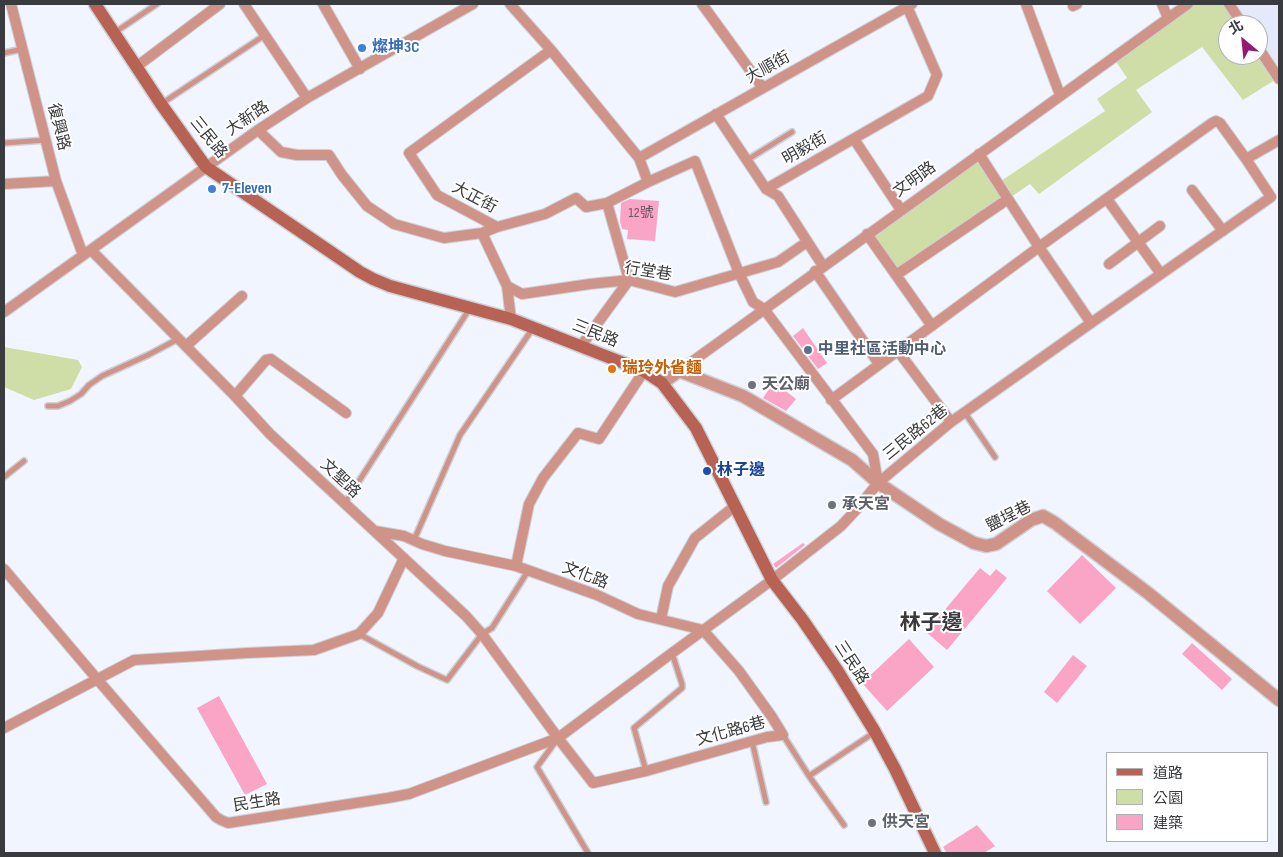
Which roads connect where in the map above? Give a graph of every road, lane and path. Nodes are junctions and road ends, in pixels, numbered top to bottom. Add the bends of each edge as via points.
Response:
1 (11, 4) edge
2 (95, 4) edge
3 (157, 4) edge
4 (220, 4) edge
5 (244, 4) edge
6 (323, 4) edge
7 (473, 4) edge
8 (510, 4) edge
9 (702, 4) edge
10 (909, 4) edge
11 (1026, 4) edge
12 (1162, 4) edge
13 (1188, 4) edge
14 (1229, 4) edge
15 (1236, 15) edge
16 (1168, 18) junction
17 (114, 32) junction
18 (264, 35) junction
19 (23, 49) junction
20 (552, 50) junction
21 (4, 53) edge
22 (1268, 62) edge
23 (136, 67) junction
24 (360, 69) junction
25 (1279, 79) edge
26 (763, 88) junction
27 (1060, 95) junction
28 (307, 98) junction
29 (161, 104) junction
30 (716, 114) junction
31 (258, 130) junction
32 (792, 132) dead end
33 (854, 139) junction
34 (46, 140) junction
35 (1279, 140) edge
36 (4, 143) edge
37 (979, 154) junction
38 (639, 158) junction
39 (1246, 159) junction
40 (746, 160) junction
41 (206, 167) junction
42 (56, 181) junction
43 (648, 182) junction
44 (4, 184) edge
45 (766, 189) junction
46 (1192, 190) dead end
47 (1107, 198) junction
48 (1008, 199) junction
49 (1275, 199) edge
50 (607, 203) junction
51 (901, 210) junction
52 (1160, 226) dead end
53 (497, 227) junction
54 (1223, 231) junction
55 (482, 233) junction
56 (867, 234) junction
57 (808, 242) junction
58 (1138, 243) junction
59 (1039, 247) junction
60 (87, 252) junction
61 (1109, 264) dead end
62 (819, 269) junction
63 (739, 273) junction
64 (1161, 274) junction
65 (896, 275) junction
66 (629, 280) junction
67 (507, 286) junction
68 (242, 296) dead end
69 (470, 307) junction
70 (764, 309) junction
71 (4, 312) edge
72 (511, 319) junction
73 (1090, 323) junction
74 (932, 326) junction
75 (534, 328) junction
76 (182, 342) junction
77 (581, 346) junction
78 (898, 351) junction
79 (880, 364) junction
80 (644, 371) junction
81 (679, 371) junction
82 (662, 383) junction
83 (235, 396) junction
84 (831, 400) junction
85 (48, 406) dead end
86 (965, 412) junction
87 (346, 413) dead end
88 (951, 422) junction
89 (995, 457) dead end
90 (24, 461) dead end
91 (4, 477) edge
92 (878, 483) junction
93 (345, 503) junction
94 (735, 506) junction
95 (374, 530) junction
96 (414, 540) junction
97 (404, 558) junction
98 (516, 566) junction
99 (4, 569) edge
100 (528, 571) junction
101 (772, 580) junction
102 (661, 619) junction
103 (703, 630) junction
104 (359, 634) junction
105 (482, 634) junction
106 (672, 653) junction
107 (97, 679) junction
108 (1279, 700) edge
109 (4, 728) edge
110 (875, 732) junction
111 (783, 734) junction
112 (558, 738) junction
113 (752, 742) junction
114 (646, 771) junction
115 (808, 776) junction
116 (766, 802) dead end
117 (844, 825) dead end
118 (588, 853) edge
119 (935, 853) edge

1 - 19 street, 復興路
2 - 17 main road, 三民路
3 - 17 lane
4 - 23 street
5 - 18 street
6 - 24 street
7 - 24 street, 大新路
8 - 20 street
9 - 26 street
10 - 26 street, 大順街
10 - 33 street, 明毅街 via 937,75 928,96
11 - 27 street
12 - 16 street
13 - 16 street, 文明路
14 - 15 street
16 - 27 street, 文明路
17 - 23 main road, 三民路
18 - 28 street
18 - 29 lane
19 - 21 lane
19 - 34 street, 復興路
20 - 38 street
20 - 53 street, 大正街 via 409,153 438,195
22 - 25 street
23 - 29 main road, 三民路
24 - 28 street, 大新路
26 - 30 street, 大順街
27 - 37 street, 文明路
28 - 31 street, 大新路
29 - 41 main road, 三民路
30 - 38 street, 大順街
30 - 40 street
31 - 41 street, 大新路
31 - 55 street via 281,152 329,155 367,206 394,224 444,238
32 - 40 lane
33 - 45 street, 明毅街
33 - 51 street
34 - 36 lane
34 - 42 street, 復興路
35 - 39 street
37 - 48 street
37 - 51 street, 文明路
38 - 43 street
39 - 47 street, 三民路62巷 via 1220,123 1212,123
39 - 49 street, 三民路62巷
40 - 45 street
41 - 60 street, 大新路
41 - 69 main road, 三民路 via 373,279
42 - 44 street
42 - 60 street, 復興路
43 - 50 street
43 - 63 street via 694,160
45 - 57 street via 778,196
46 - 54 street
47 - 58 street
47 - 59 street, 三民路62巷
48 - 59 street
48 - 65 street
49 - 54 street, 三民路62巷
50 - 53 street via 586,207 576,198 545,214
50 - 66 street
51 - 56 street, 文明路
52 - 58 street
53 - 55 street, 大正街
54 - 64 street, 三民路62巷
55 - 67 street, 大正街
56 - 62 street, 文明路
56 - 65 street
57 - 62 street
57 - 63 street, 行堂巷 via 778,262
58 - 61 street
58 - 64 street
59 - 73 street
59 - 74 street, 三民路62巷
60 - 71 street, 大新路
60 - 76 street, 文聖路
62 - 70 street, 文明路
62 - 79 street
63 - 66 street, 行堂巷 via 675,292
63 - 70 street via 753,302
64 - 73 street, 三民路62巷
65 - 74 street
66 - 67 street, 行堂巷 via 522,294
66 - 77 street
67 - 72 street, 大正街
68 - 76 street
69 - 72 main road, 三民路
69 - 93 lane
70 - 81 street, 文明路
70 - 84 street
72 - 75 main road, 三民路
73 - 86 street, 三民路62巷
74 - 78 street, 三民路62巷
75 - 77 main road, 三民路
75 - 96 lane via 460,435
76 - 83 street, 文聖路
76 - 85 lane via 102,376 70,401
77 - 80 main road, 三民路
78 - 79 street, 三民路62巷
78 - 88 street
79 - 84 street, 三民路62巷
80 - 82 main road, 三民路
80 - 98 street via 599,438 578,433 543,478 528,504
81 - 82 street, 文明路
81 - 92 street, 鹽埕巷 via 744,396 852,460
82 - 94 main road, 三民路 via 696,428
83 - 87 street via 268,358
83 - 93 street, 文聖路 via 270,434
84 - 92 street via 872,454
86 - 88 street, 三民路62巷
86 - 89 lane
88 - 92 street, 三民路62巷
90 - 91 lane
92 - 101 street, 三民路62巷 via 841,526
92 - 108 street, 鹽埕巷 via 939,524 986,546 996,544 1031,520 1043,516 1148,593
93 - 95 street, 文聖路
94 - 101 main road, 三民路
94 - 102 street via 695,538 668,586
95 - 96 street, 文化路
95 - 97 street, 文聖路
96 - 98 street, 文化路 via 445,551
97 - 104 street via 378,613
97 - 105 street, 文聖路
98 - 100 street, 文化路
99 - 107 street, 民生路
100 - 102 street, 文化路 via 597,595 638,614
100 - 105 lane via 492,628
101 - 103 street
101 - 110 main road, 三民路 via 837,670
102 - 103 street, 文化路
103 - 106 street, 民生路
103 - 111 street, 文化路6巷 via 739,671
104 - 105 lane via 447,680
104 - 107 street via 314,650 134,660
105 - 112 street, 文聖路
106 - 112 street, 民生路
106 - 114 lane via 682,688 634,728
107 - 109 street
107 - 112 street, 民生路 via 216,817 228,823 409,794
110 - 115 lane
110 - 119 main road, 三民路
111 - 113 street, 文化路6巷
111 - 115 lane
112 - 114 street, 文化路6巷 via 593,784
112 - 118 lane via 538,767
113 - 114 street, 文化路6巷
113 - 116 lane
115 - 117 lane

